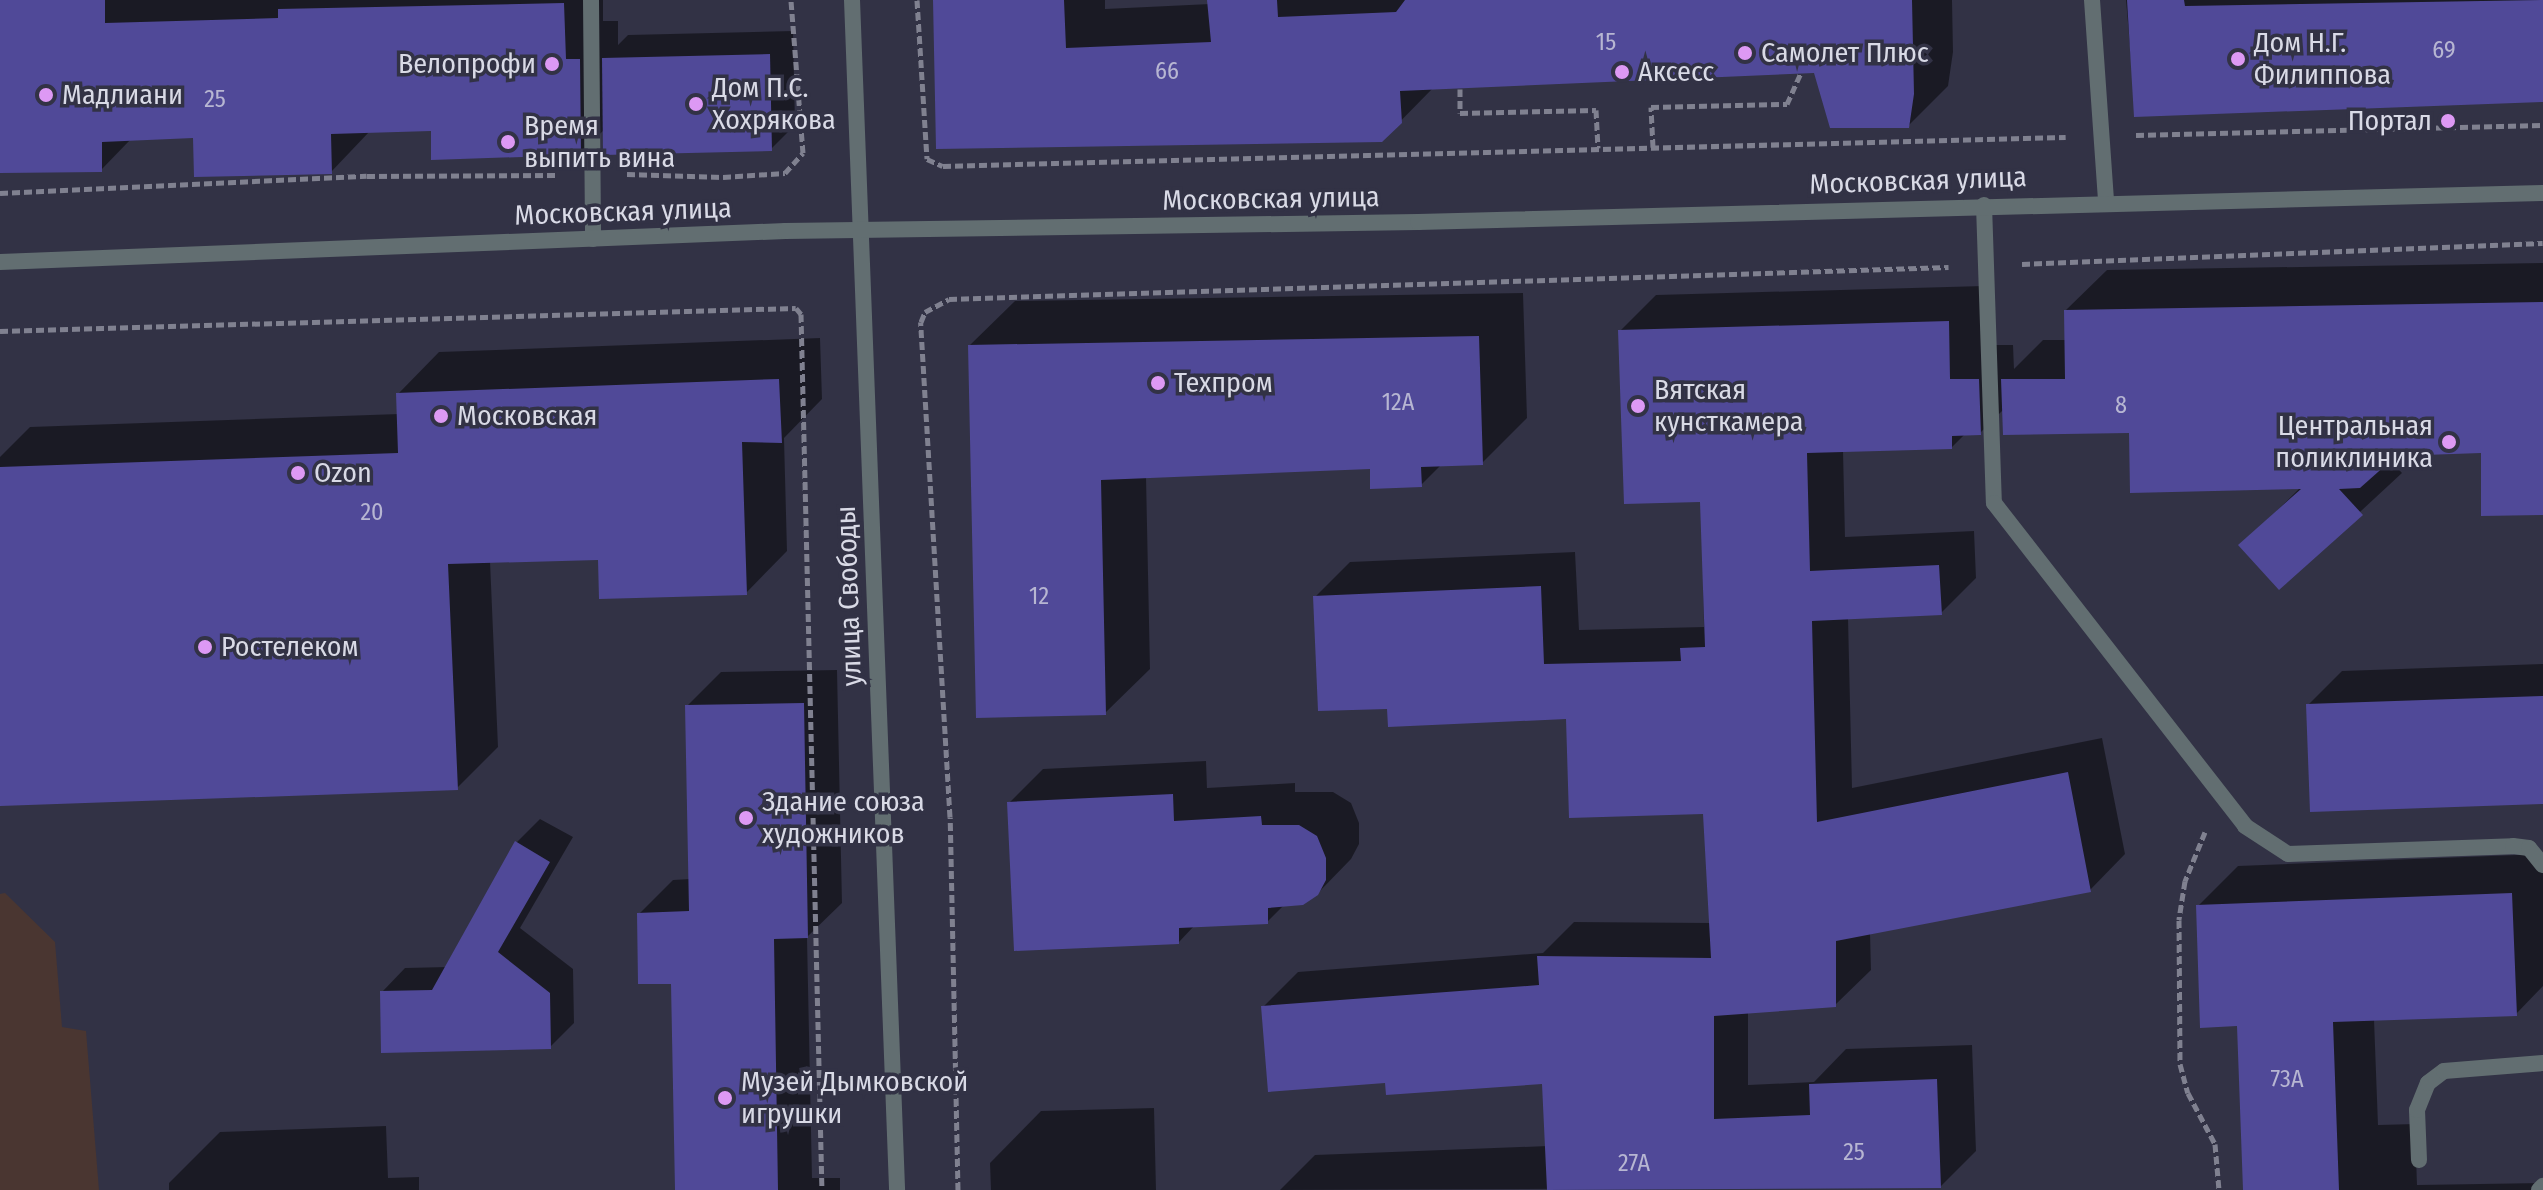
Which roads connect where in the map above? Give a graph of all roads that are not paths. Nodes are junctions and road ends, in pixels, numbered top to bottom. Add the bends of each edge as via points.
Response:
1 (591, 0) edge
2 (852, 0) edge
3 (2092, 0) edge
4 (2543, 193) edge
5 (2106, 202) junction
6 (1984, 205) junction
7 (862, 231) junction
8 (593, 239) junction
9 (0, 262) edge
10 (2543, 865) edge
11 (2543, 1063) edge
12 (2419, 1160) dead end
13 (897, 1190) edge

1 - 8 street
2 - 7 street, улица Свободы
3 - 5 street
4 - 5 street, Московская улица
5 - 6 street, Московская улица
6 - 7 street, Московская улица via 1402,223
6 - 10 street via 1994,503 2245,826 2288,854 2513,846 2529,848
7 - 8 street, Московская улица
7 - 13 street, улица Свободы
8 - 9 street, Московская улица
11 - 12 street via 2444,1071 2428,1083 2417,1110

